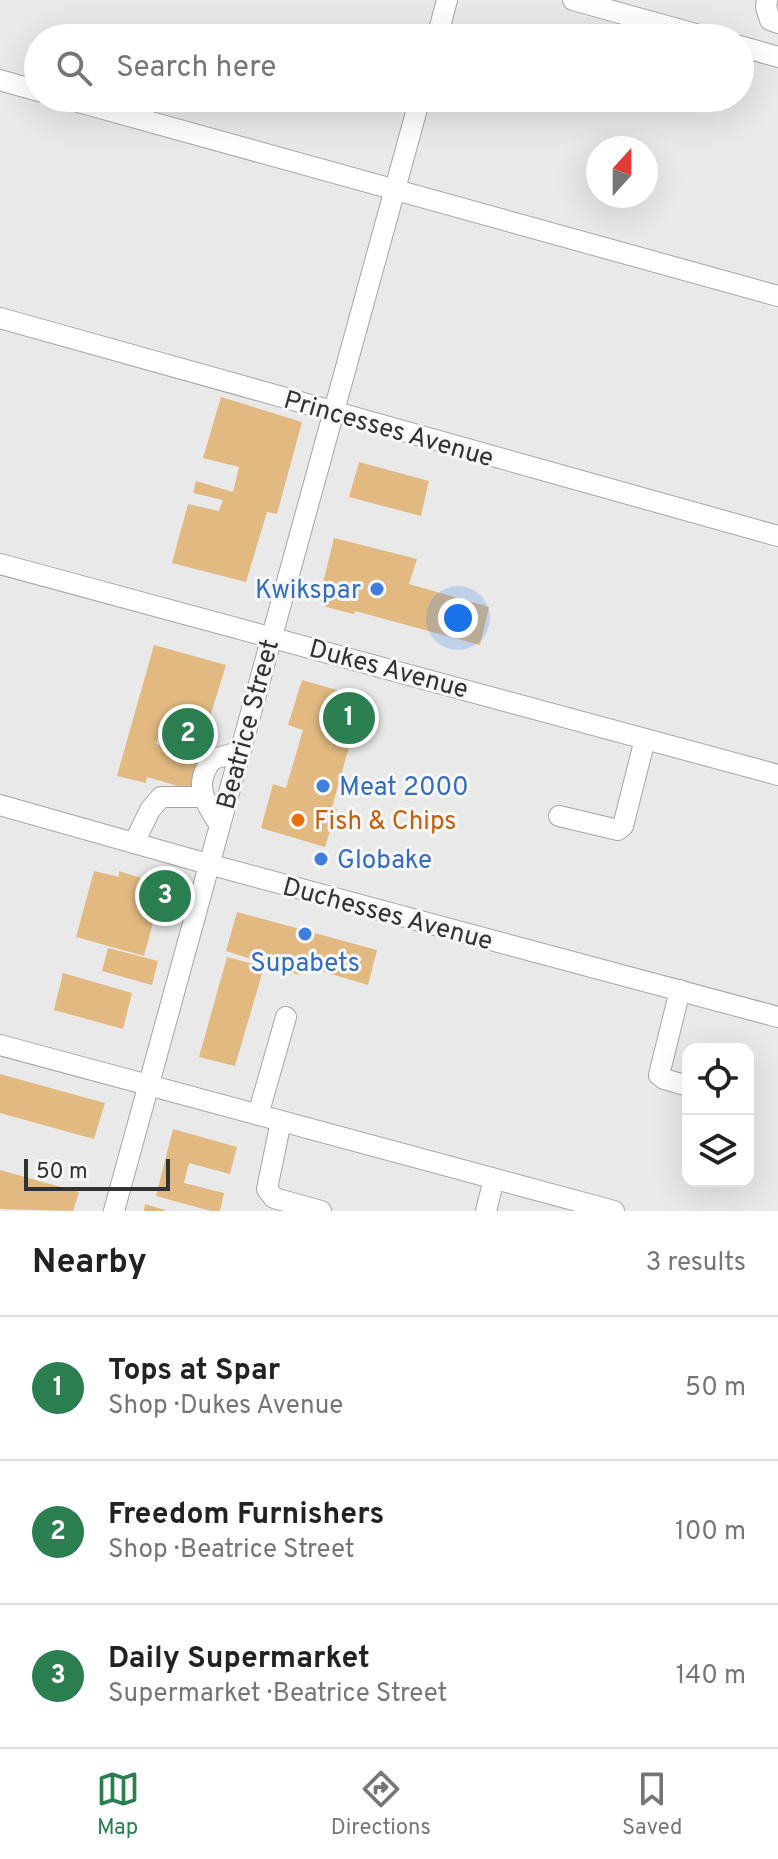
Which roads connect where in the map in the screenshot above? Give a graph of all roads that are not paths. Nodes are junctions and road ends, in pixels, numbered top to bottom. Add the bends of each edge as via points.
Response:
1 (447, 0) edge
2 (573, 0) edge
3 (767, 0) edge
4 (778, 23) edge
5 (441, 24) edge
6 (660, 24) edge
7 (754, 50) edge
8 (778, 57) edge
9 (0, 80) edge
10 (24, 87) edge
11 (114, 112) edge
12 (416, 112) edge
13 (394, 190) junction
14 (778, 296) edge
15 (0, 318) edge
16 (332, 412) junction
17 (778, 536) edge
18 (0, 564) edge
19 (270, 635) junction
20 (645, 739) junction
21 (239, 752) junction
22 (778, 775) edge
23 (202, 797) junction
24 (0, 805) edge
25 (559, 816) dead end
26 (219, 824) junction
27 (134, 843) junction
28 (208, 864) junction
29 (680, 990) junction
30 (286, 1017) dead end
31 (778, 1017) edge
32 (0, 1045) edge
33 (682, 1084) edge
34 (149, 1086) junction
35 (258, 1115) junction
36 (281, 1121) junction
37 (494, 1179) junction
38 (114, 1211) edge
39 (321, 1211) edge
40 (486, 1211) edge
41 (614, 1211) edge

1 - 5 street
2 - 6 street
3 - 4 street via 770,20
7 - 8 street
9 - 10 street
11 - 13 street
12 - 13 street, Beatrice Street
13 - 14 street
13 - 16 street, Beatrice Street
15 - 16 street, Princesses Avenue
16 - 17 street, Princesses Avenue
16 - 19 street, Beatrice Street
18 - 19 street, Dukes Avenue
19 - 20 street, Dukes Avenue
19 - 21 street, Beatrice Street
20 - 22 street, Dukes Avenue
20 - 25 street via 623,826 618,830
21 - 23 street via 210,763
21 - 26 street, Beatrice Street
23 - 26 street
23 - 27 street via 161,797
24 - 27 street, Duchesses Avenue
26 - 28 street, Beatrice Street
27 - 28 street, Duchesses Avenue
28 - 29 street, Duchesses Avenue
28 - 34 street, Beatrice Street
29 - 31 street, Duchesses Avenue
29 - 33 street via 659,1075
30 - 35 street
32 - 34 street
34 - 35 street
34 - 38 street, Beatrice Street
35 - 36 street
36 - 37 street
36 - 39 street via 268,1194
37 - 40 street
37 - 41 street

